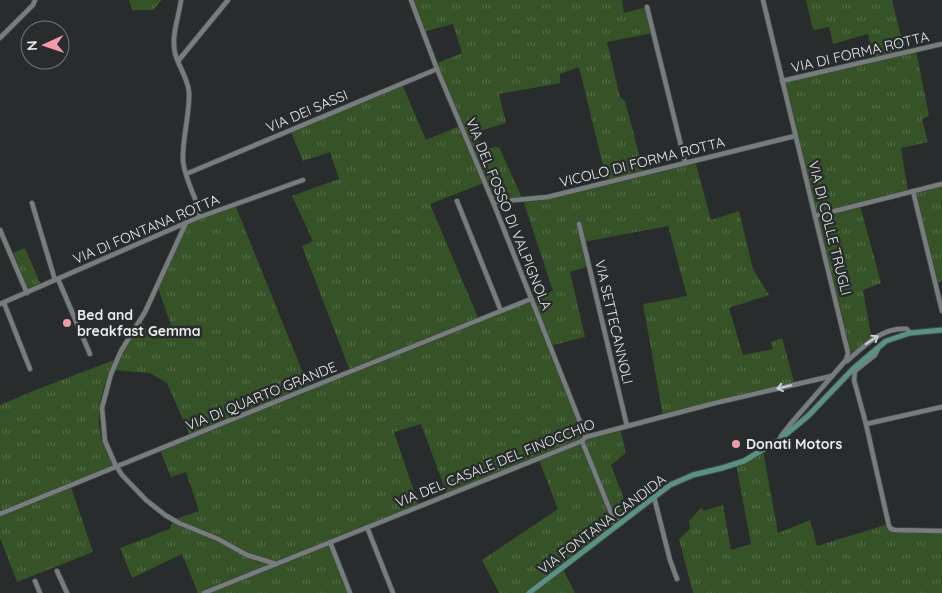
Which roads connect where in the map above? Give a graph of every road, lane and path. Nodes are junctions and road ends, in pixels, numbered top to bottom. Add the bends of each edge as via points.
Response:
1 (35, 0) edge
2 (181, 0) edge
3 (228, 0) edge
4 (411, 0) edge
5 (763, 0) edge
6 (646, 7) dead end
7 (0, 38) edge
8 (942, 44) edge
9 (178, 61) junction
10 (437, 69) junction
11 (782, 80) junction
12 (796, 136) junction
13 (685, 162) junction
14 (186, 174) junction
15 (303, 180) dead end
16 (942, 184) edge
17 (913, 191) junction
18 (457, 201) dead end
19 (493, 202) junction
20 (32, 203) dead end
21 (815, 216) junction
22 (198, 218) junction
23 (186, 223) junction
24 (579, 224) dead end
25 (0, 230) edge
26 (57, 279) junction
27 (27, 292) junction
28 (531, 299) junction
29 (2, 304) edge
30 (501, 311) junction
31 (942, 311) edge
32 (942, 330) edge
33 (910, 333) junction
34 (879, 346) junction
35 (90, 354) dead end
36 (840, 367) junction
37 (30, 369) dead end
38 (832, 376) junction
39 (942, 407) edge
40 (866, 424) junction
41 (627, 426) junction
42 (586, 437) junction
43 (779, 440) junction
44 (582, 441) junction
45 (116, 467) junction
46 (654, 497) junction
47 (0, 514) edge
48 (616, 525) junction
49 (367, 527) junction
50 (942, 532) edge
51 (330, 542) junction
52 (276, 564) junction
53 (58, 571) dead end
54 (677, 579) dead end
55 (35, 581) dead end
56 (40, 593) edge
57 (67, 593) edge
58 (204, 593) edge
59 (350, 593) edge
60 (393, 593) edge
61 (529, 593) edge

1 - 7 street
2 - 9 street via 174,41
3 - 9 street
4 - 10 street, VIA DEL FOSSO DI VALPIGNOLA
5 - 11 street, VIA DI COLLE TRUGLI
6 - 13 street
8 - 11 street, VIA DI FORMA ROTTA
9 - 14 street via 189,94 183,156
10 - 14 street, VIA DEI SASSI
10 - 19 street, VIA DEL FOSSO DI VALPIGNOLA
11 - 12 street, VIA DI COLLE TRUGLI
12 - 13 street, VICOLO DI FORMA ROTTA
12 - 21 street, VIA DI COLLE TRUGLI
13 - 19 street, VICOLO DI FORMA ROTTA via 548,197
14 - 22 street via 200,211
15 - 22 street, VIA DI FONTANA ROTTA
16 - 17 street
17 - 21 street
17 - 31 street
18 - 30 street
19 - 28 street, VIA DEL FOSSO DI VALPIGNOLA
20 - 26 street
21 - 36 street, VIA DI COLLE TRUGLI via 848,349 848,357
22 - 23 street, VIA DI FONTANA ROTTA
23 - 26 street, VIA DI FONTANA ROTTA
23 - 45 street via 146,310 117,358 107,385 102,425
24 - 41 street, VIA SETTECANNOLI
25 - 27 street
26 - 27 street, VIA DI FONTANA ROTTA
26 - 35 street
27 - 29 street, VIA DI FONTANA ROTTA
28 - 30 street, VIA DI QUARTO GRANDE
28 - 42 street, VIA DEL FOSSO DI VALPIGNOLA
29 - 37 street
30 - 45 street, VIA DI QUARTO GRANDE
32 - 33 main road, VIA FONTANA CANDIDA
33 - 34 main road, VIA FONTANA CANDIDA
36 -> 33 street via 881,334 901,329
34 - 40 street via 854,375
34 - 43 main road, VIA FONTANA CANDIDA via 804,420
36 - 38 street, VIA DI COLLE TRUGLI
38 -> 41 street, VIA DEL CASALE DEL FINOCCHIO
38 - 43 street, VIA DI COLLE TRUGLI
39 - 40 street
40 - 50 street via 891,529
41 - 42 street, VIA DEL CASALE DEL FINOCCHIO
42 - 44 street, VIA DEL CASALE DEL FINOCCHIO
43 - 46 main road, VIA FONTANA CANDIDA via 741,462 678,481
44 - 48 street
44 - 49 street, VIA DEL CASALE DEL FINOCCHIO
45 - 47 street, VIA DI QUARTO GRANDE
45 - 52 street via 140,495 168,517 248,555
46 - 48 main road, VIA FONTANA CANDIDA
46 - 54 street
48 - 61 main road, VIA FONTANA CANDIDA
49 - 51 street, VIA DEL CASALE DEL FINOCCHIO
49 - 60 street
51 - 52 street, VIA DEL CASALE DEL FINOCCHIO
51 - 59 street
52 - 58 street, VIA DEL CASALE DEL FINOCCHIO
53 - 57 street
55 - 56 street

